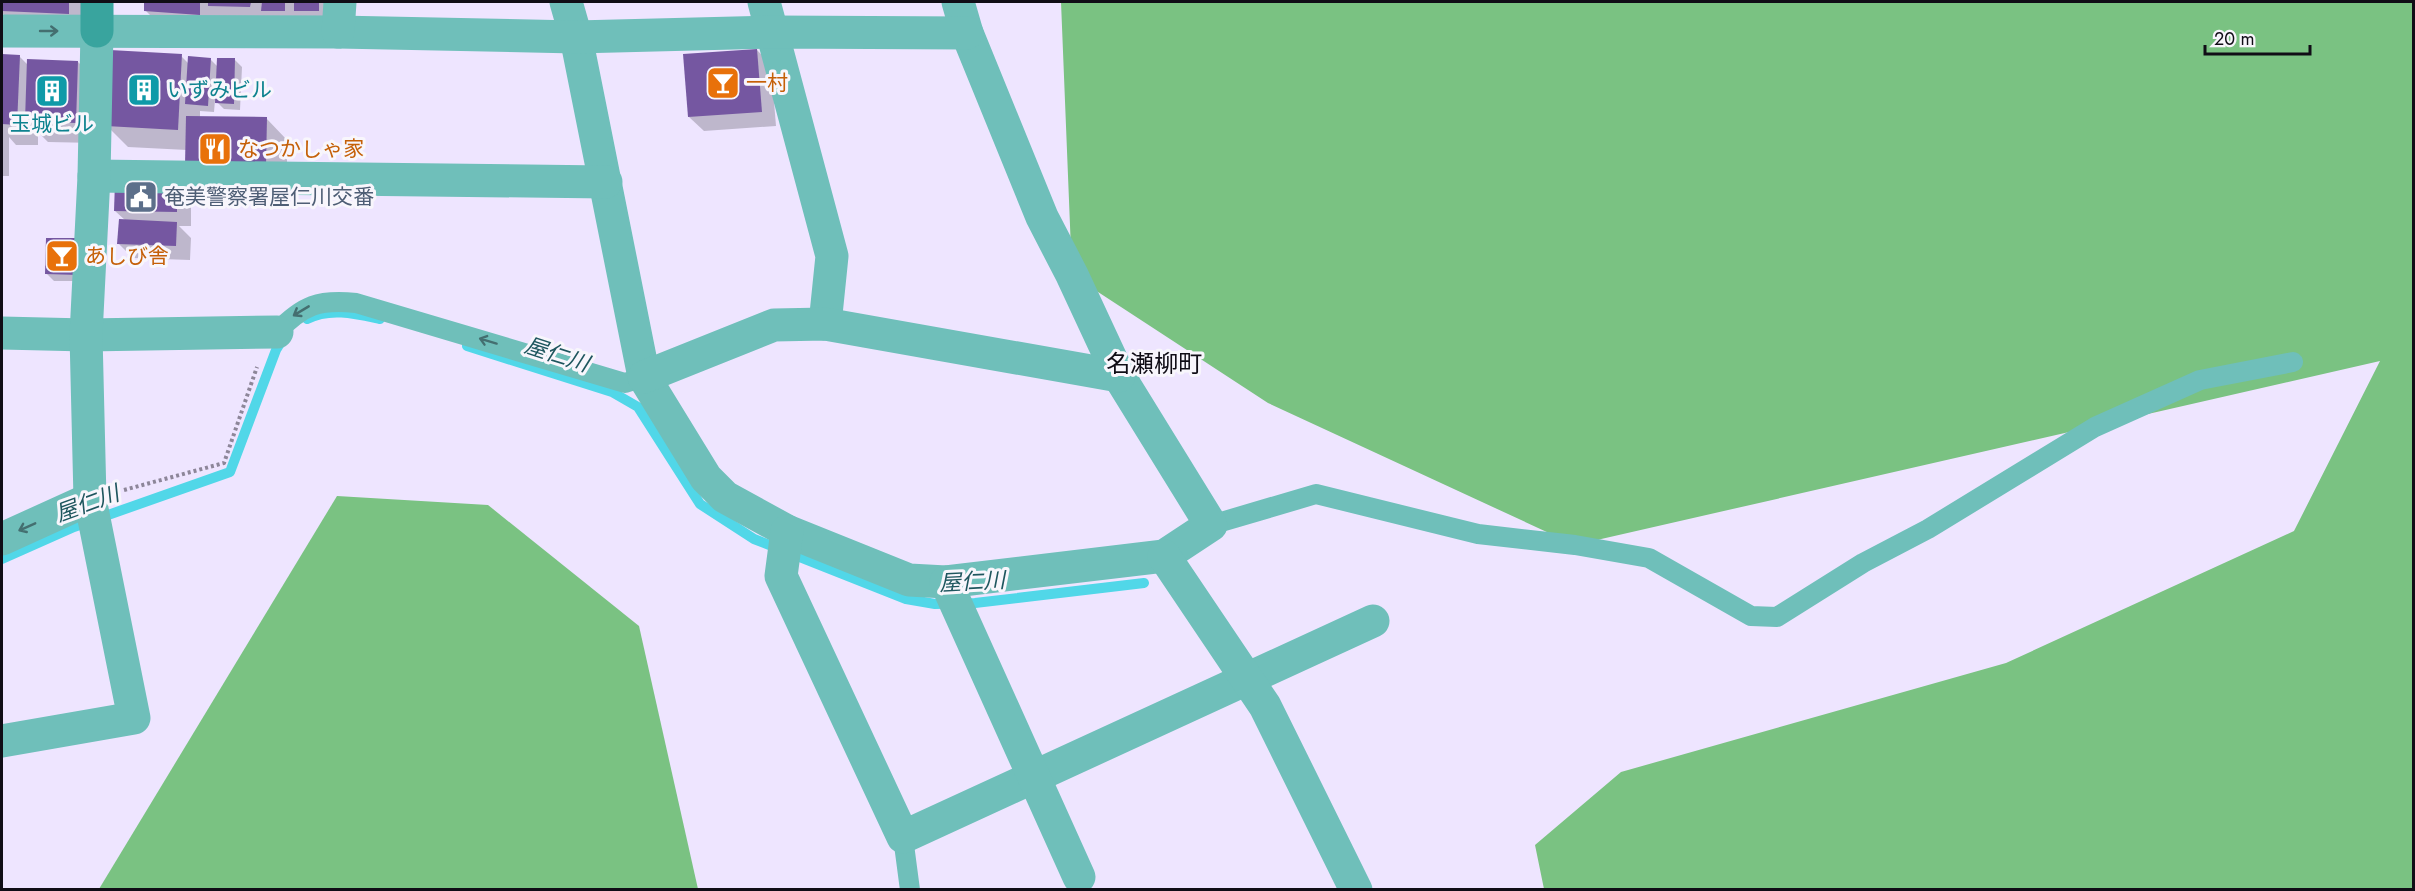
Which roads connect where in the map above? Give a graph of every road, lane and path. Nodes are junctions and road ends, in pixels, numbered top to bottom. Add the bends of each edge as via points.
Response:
1 (566, 2) edge
2 (958, 2) edge
3 (97, 16) edge
4 (339, 17) edge
5 (768, 17) edge
6 (2, 31) edge
7 (967, 33) junction
8 (576, 37) junction
9 (94, 176) junction
10 (606, 182) junction
11 (825, 324) junction
12 (277, 332) junction
13 (2, 333) edge
14 (86, 335) junction
15 (2293, 362) dead end
16 (1119, 376) junction
17 (644, 377) junction
18 (93, 512) junction
19 (1211, 525) junction
20 (2, 539) edge
21 (785, 546) junction
22 (1164, 556) junction
23 (953, 599) junction
24 (1373, 621) dead end
25 (1246, 679) junction
26 (2, 741) edge
27 (1033, 778) junction
28 (903, 837) junction
29 (1079, 878) dead end
30 (910, 890) edge
31 (1356, 890) edge

1 - 8 street
2 - 7 street
3 - 4 street
6 -> 3 street
3 - 9 street
4 - 8 street
5 - 7 street
5 - 8 street
5 - 11 street via 832,256
7 - 16 street via 1042,217
8 - 10 street
9 - 10 street
9 - 14 street
10 - 17 street
11 - 16 street
11 - 17 street via 774,325
12 - 14 street
17 -> 12 lane via 625,383 356,303 332,300 311,305
12 - 18 path via 261,356 224,463
13 - 14 street
14 - 18 street
15 - 19 lane via 2200,380 2095,427 1777,617 1751,616 1649,558 1478,534 1316,494
16 - 19 street
17 - 21 street via 706,478
18 -> 20 street
18 - 26 street via 134,718
19 - 22 street
21 - 23 street via 909,580
21 - 28 street via 781,576
22 - 23 street
22 - 25 street
23 - 27 street
24 - 25 street
25 - 27 street
25 - 31 street via 1264,706
27 - 28 street
27 - 29 street
28 - 30 lane

